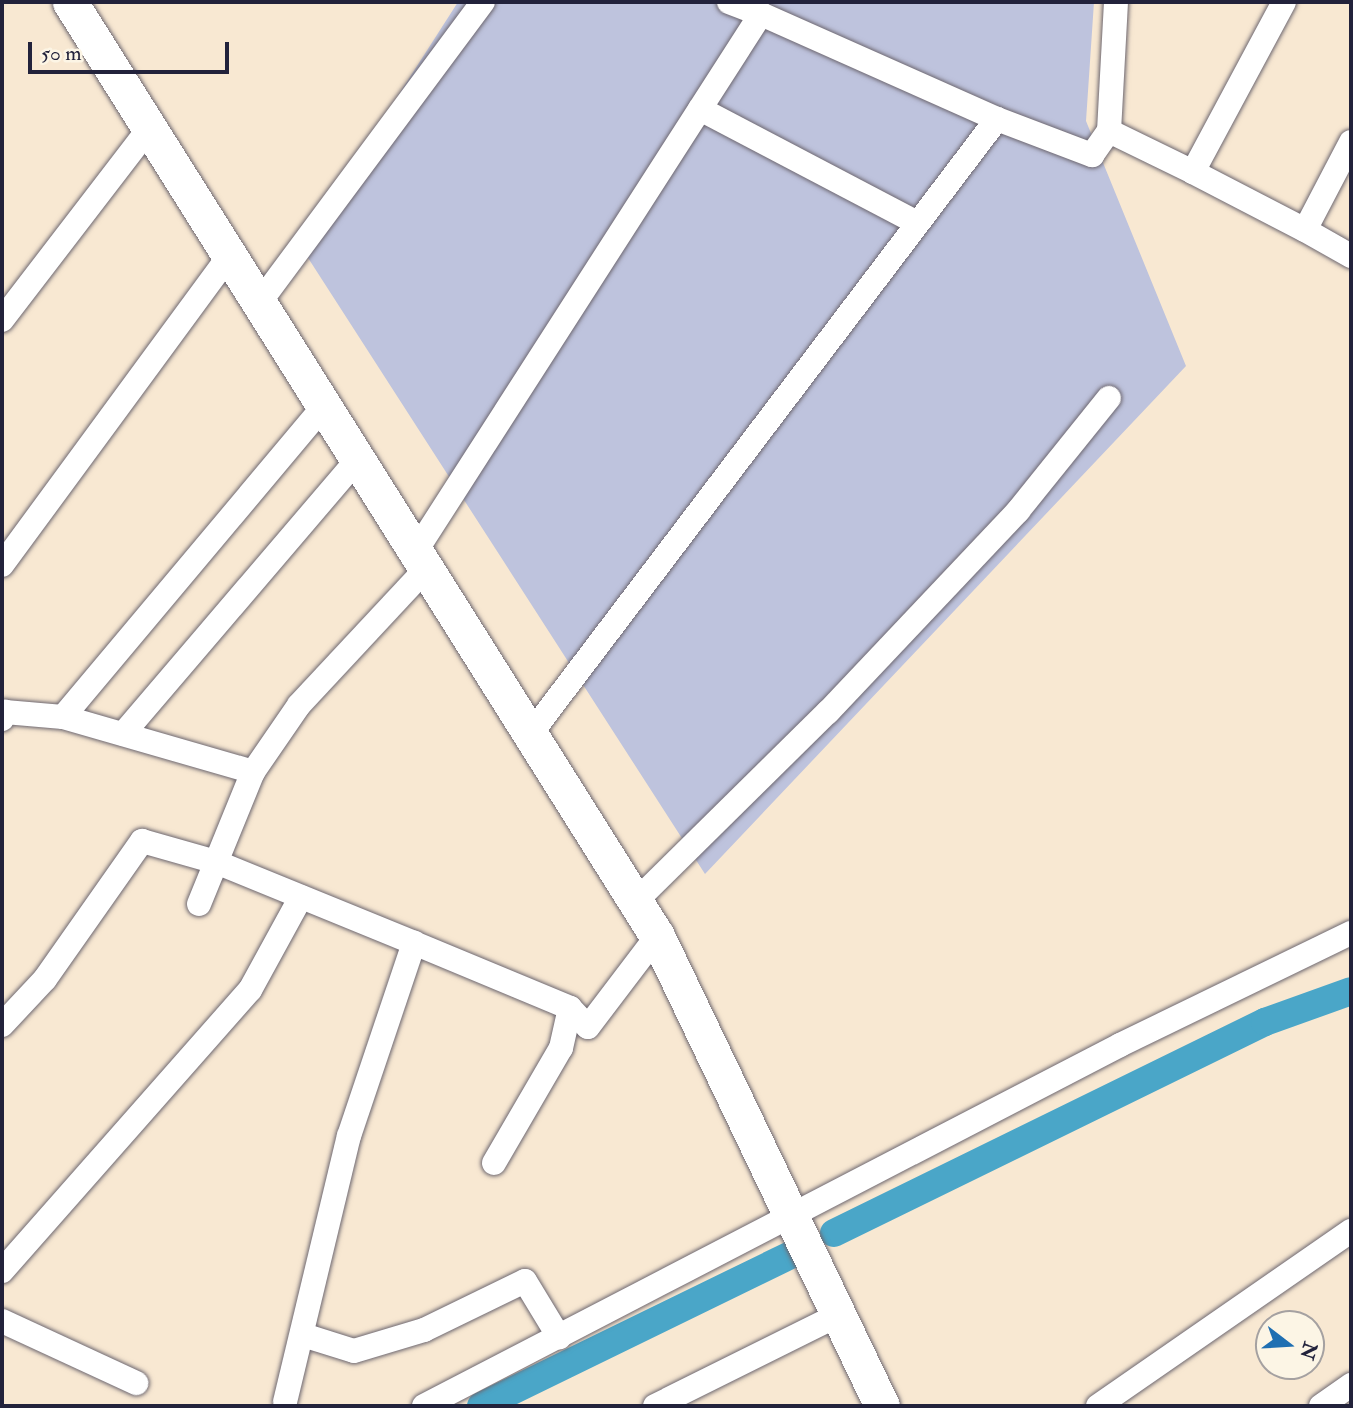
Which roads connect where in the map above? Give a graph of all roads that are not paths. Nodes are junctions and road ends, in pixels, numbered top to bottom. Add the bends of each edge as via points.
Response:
1 (70, 2) edge
2 (483, 2) edge
3 (729, 2) edge
4 (1116, 2) edge
5 (1284, 2) edge
6 (761, 14) junction
7 (700, 108) junction
8 (997, 119) junction
9 (147, 131) junction
10 (1109, 131) junction
11 (1351, 142) edge
12 (1193, 172) junction
13 (917, 223) junction
14 (1305, 230) junction
15 (1351, 256) edge
16 (228, 259) junction
17 (257, 306) junction
18 (2, 320) edge
19 (1109, 398) dead end
20 (322, 408) junction
21 (356, 461) junction
22 (419, 562) junction
23 (2, 565) edge
24 (63, 716) junction
25 (2, 719) edge
26 (123, 734) junction
27 (529, 736) junction
28 (253, 772) junction
29 (216, 862) junction
30 (301, 897) junction
31 (635, 902) junction
32 (199, 904) dead end
33 (1351, 933) edge
34 (657, 936) junction
35 (414, 943) junction
36 (570, 1008) junction
37 (2, 1025) edge
38 (494, 1163) dead end
39 (796, 1217) junction
40 (1351, 1231) edge
41 (2, 1270) edge
42 (842, 1313) junction
43 (2, 1321) edge
44 (303, 1335) junction
45 (559, 1337) junction
46 (136, 1383) dead end
47 (1351, 1385) edge
48 (285, 1402) dead end
49 (424, 1406) edge
50 (655, 1406) edge
51 (882, 1406) edge
52 (1098, 1406) edge
53 (1321, 1406) edge

1 - 9 main road
2 - 17 street
3 - 6 street
4 - 10 street
5 - 12 street
6 - 7 street
6 - 8 street
7 - 13 street
7 - 22 street
8 - 10 street via 1092,155
8 - 13 street
9 - 16 main road
9 - 18 street
10 - 12 street
11 - 14 street
12 - 14 street
13 - 27 street via 711,504
14 - 15 street
16 - 17 main road
16 - 23 street
17 - 20 main road
19 - 31 street via 1009,521 828,712
20 - 21 main road
20 - 24 street
21 - 22 main road
21 - 26 street
22 - 27 main road
22 - 28 street via 299,705
24 - 25 street via 5,712
24 - 26 street
26 - 28 street
27 - 31 main road
28 - 29 street
29 - 30 street
29 - 32 street
29 - 37 street via 142,841 45,979
30 - 35 street
30 - 41 street via 250,990
31 - 34 main road
33 - 39 street via 1120,1045
34 - 36 street via 588,1027
34 - 39 main road
35 - 36 street
35 - 44 street via 349,1136
36 - 38 street via 561,1048
39 - 42 main road
39 - 45 street
40 - 52 street
42 - 50 street
42 - 51 main road
43 - 46 street
44 - 45 street via 354,1351 424,1330 524,1281
44 - 48 street
45 - 49 street
47 - 53 street

